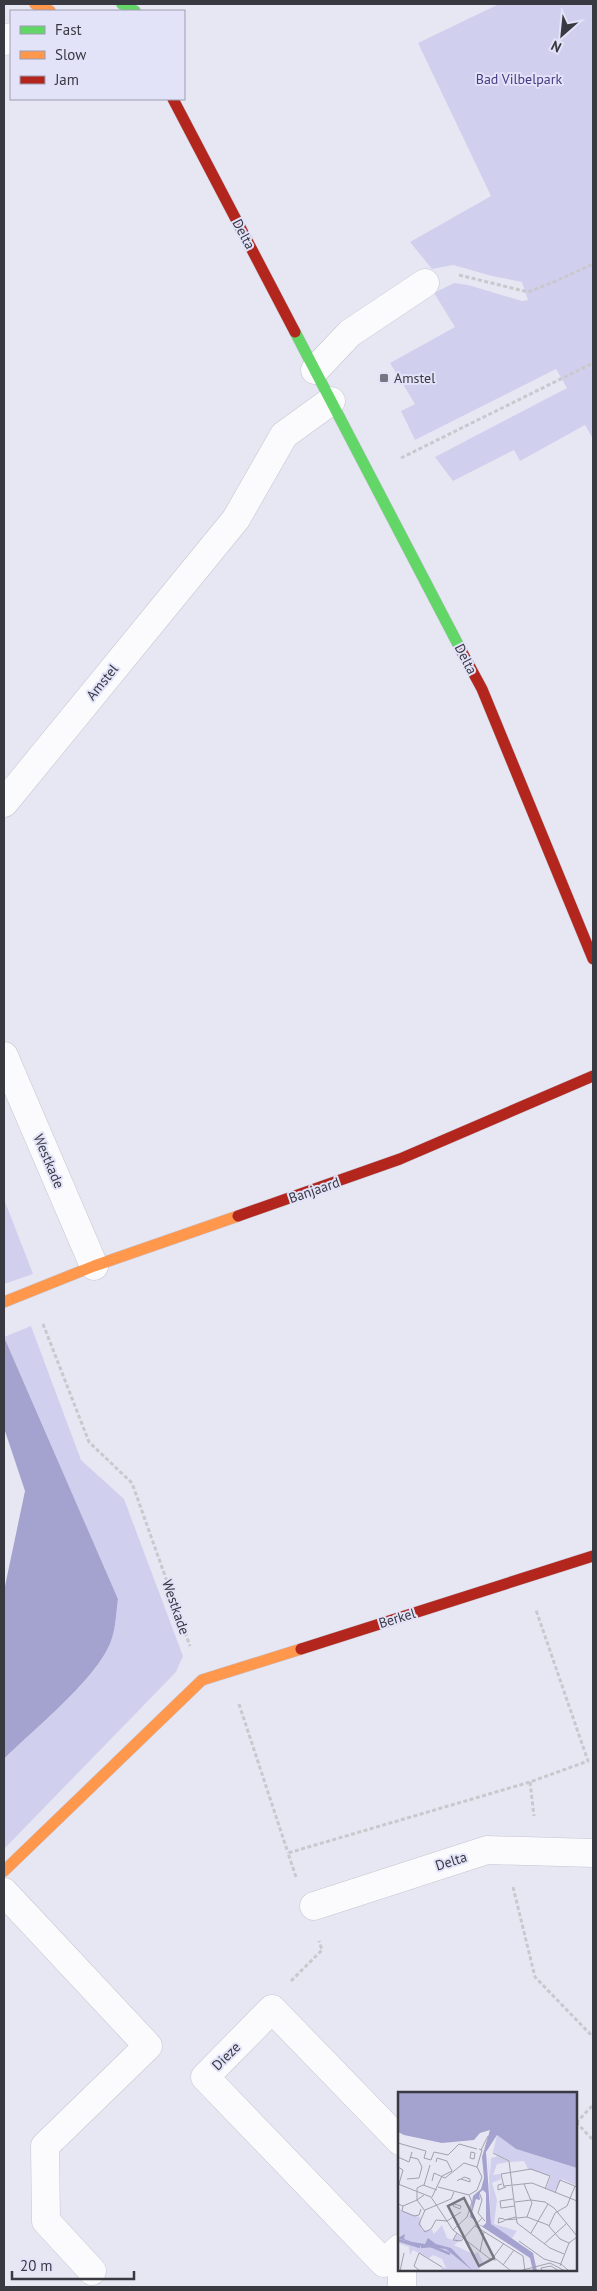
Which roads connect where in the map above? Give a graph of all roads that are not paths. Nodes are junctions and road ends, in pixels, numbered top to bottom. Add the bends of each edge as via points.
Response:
1 (35, 4) edge
2 (122, 4) edge
3 (48, 10) edge
4 (133, 10) edge
5 (173, 100) edge
6 (425, 283) road end
7 (315, 370) junction
8 (331, 401) junction
9 (4, 803) edge
10 (593, 959) edge
11 (4, 1056) edge
12 (593, 1076) edge
13 (94, 1266) junction
14 (4, 1302) edge
15 (593, 1556) edge
16 (593, 1852) edge
17 (4, 1871) edge
18 (4, 1892) edge
19 (310, 1907) road end
20 (398, 2139) edge
21 (398, 2250) edge
22 (92, 2271) dead end
23 (402, 2271) edge
24 (402, 2287) edge

1 - 3 street
2 - 4 street
5 - 7 street, Delta
6 - 7 street via 350,333
7 - 8 street, Delta
8 - 9 street, Amstel via 284,435 236,519
8 - 10 street, Delta via 482,689
11 - 13 street, Westkade
12 - 13 street, Banjaard via 400,1159
13 - 14 street, Banjaard
15 - 17 street, Berkel via 202,1680
16 - 19 street, Delta via 487,1850
18 - 22 street via 148,2046 45,2146 46,2221
20 - 21 street, Dieze via 272,2009 205,2076 384,2263
23 - 24 street

